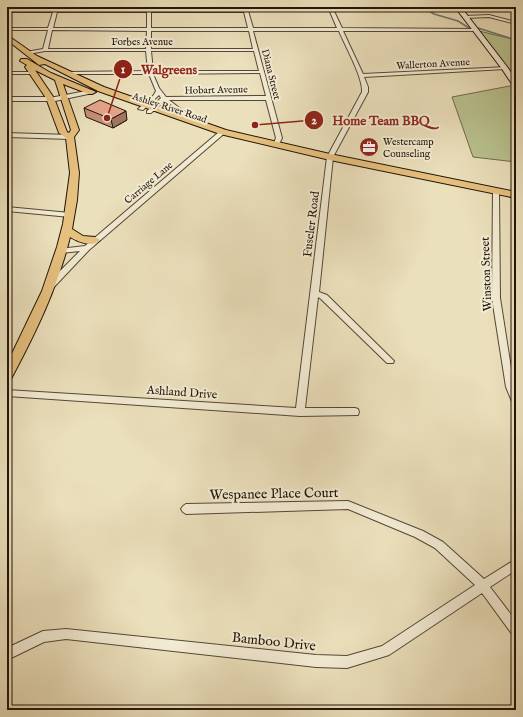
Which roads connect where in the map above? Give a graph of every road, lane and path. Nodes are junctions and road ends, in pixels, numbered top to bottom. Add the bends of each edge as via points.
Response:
1 (330, 7) edge
2 (458, 7) edge
3 (56, 8) edge
4 (149, 8) edge
5 (245, 9) edge
6 (7, 11) edge
7 (465, 17) junction
8 (516, 23) edge
9 (7, 29) edge
10 (51, 29) junction
11 (148, 29) junction
12 (252, 29) junction
13 (341, 30) junction
14 (475, 30) junction
15 (7, 37) edge
16 (45, 50) junction
17 (148, 50) junction
18 (257, 50) junction
19 (28, 52) junction
20 (16, 54) edge
21 (37, 58) junction
22 (505, 68) junction
23 (149, 72) junction
24 (262, 72) junction
25 (7, 73) edge
26 (34, 73) junction
27 (68, 73) junction
28 (361, 76) junction
29 (58, 80) junction
30 (516, 86) edge
31 (91, 92) junction
32 (158, 92) junction
33 (64, 97) junction
34 (269, 98) junction
35 (7, 99) edge
36 (51, 99) junction
37 (163, 99) junction
38 (147, 108) junction
39 (223, 132) junction
40 (7, 135) edge
41 (70, 137) junction
42 (276, 145) junction
43 (330, 157) junction
44 (496, 191) junction
45 (516, 195) edge
46 (7, 209) edge
47 (70, 215) junction
48 (66, 230) junction
49 (95, 240) junction
50 (86, 248) junction
51 (61, 251) junction
52 (51, 284) junction
53 (315, 293) junction
54 (390, 361) dead end
55 (7, 376) edge
56 (7, 393) edge
57 (516, 402) edge
58 (300, 412) junction
59 (356, 412) dead end
60 (186, 509) dead end
61 (516, 564) edge
62 (483, 586) junction
63 (516, 630) edge
64 (7, 654) edge

1 - 13 street
2 - 7 main road
3 - 4 street
3 - 6 street
3 - 10 street
4 - 5 street
4 - 11 street
5 - 12 street, Diana Street
7 - 8 street via 489,16
7 - 14 main road
9 - 10 street
10 - 11 street
10 - 16 street
11 - 12 street
11 - 17 street
12 - 13 street
12 - 18 street, Diana Street
13 - 14 street
13 - 28 street
14 - 22 main road
15 - 19 main road
16 - 17 street, Forbes Avenue
16 - 19 street, Forbes Avenue
17 - 18 street, Forbes Avenue
17 - 23 street
18 - 24 street, Diana Street
19 - 21 main road
20 - 26 main road
20 - 29 main road, Ashley River Road
21 - 27 main road, Ashley River Road
21 - 29 main road
22 - 28 street, Wallerton Avenue
22 - 30 main road
23 - 24 street
23 - 27 street
23 - 32 street
24 - 34 street, Diana Street
25 - 26 street
26 - 36 main road
27 - 38 main road, Ashley River Road
28 - 43 street via 365,92
29 - 31 main road, Ashley River Road
29 - 33 main road
31 - 33 street
31 - 38 main road, Ashley River Road
32 - 37 street
32 - 38 street
33 - 36 street
33 - 41 main road via 75,130
34 - 37 street, Hobart Avenue
34 - 42 street, Diana Street via 279,138
35 - 36 street
36 - 41 main road via 59,115 63,133
37 - 38 street
37 - 39 street via 187,116
38 - 39 main road, Ashley River Road via 204,130
39 - 42 main road, Ashley River Road
39 - 49 street, Carriage Lane
40 - 41 street
41 - 47 main road via 74,166
42 - 43 main road, Ashley River Road
43 - 44 main road, Ashley River Road
43 - 53 street, Fuseler Road
44 - 45 main road, Ashley River Road
44 - 57 street, Winston Street via 496,298 510,387
46 - 47 street
47 - 48 main road
48 - 49 main road via 78,239
48 - 51 main road
49 - 50 street, Carriage Lane
50 - 51 street
50 - 52 street, Carriage Lane
51 - 52 main road
52 - 55 main road
53 - 54 street via 324,297
53 - 58 street, Fuseler Road
56 - 58 street, Ashland Drive
58 - 59 street, Ashland Drive
60 - 62 street, Wespanee Place Court via 348,505 419,534 439,545
61 - 62 street, Bamboo Drive
62 - 63 street, Wespanee Place Court
62 - 64 street, Bamboo Drive via 385,651 348,662 316,661 66,634 43,637

